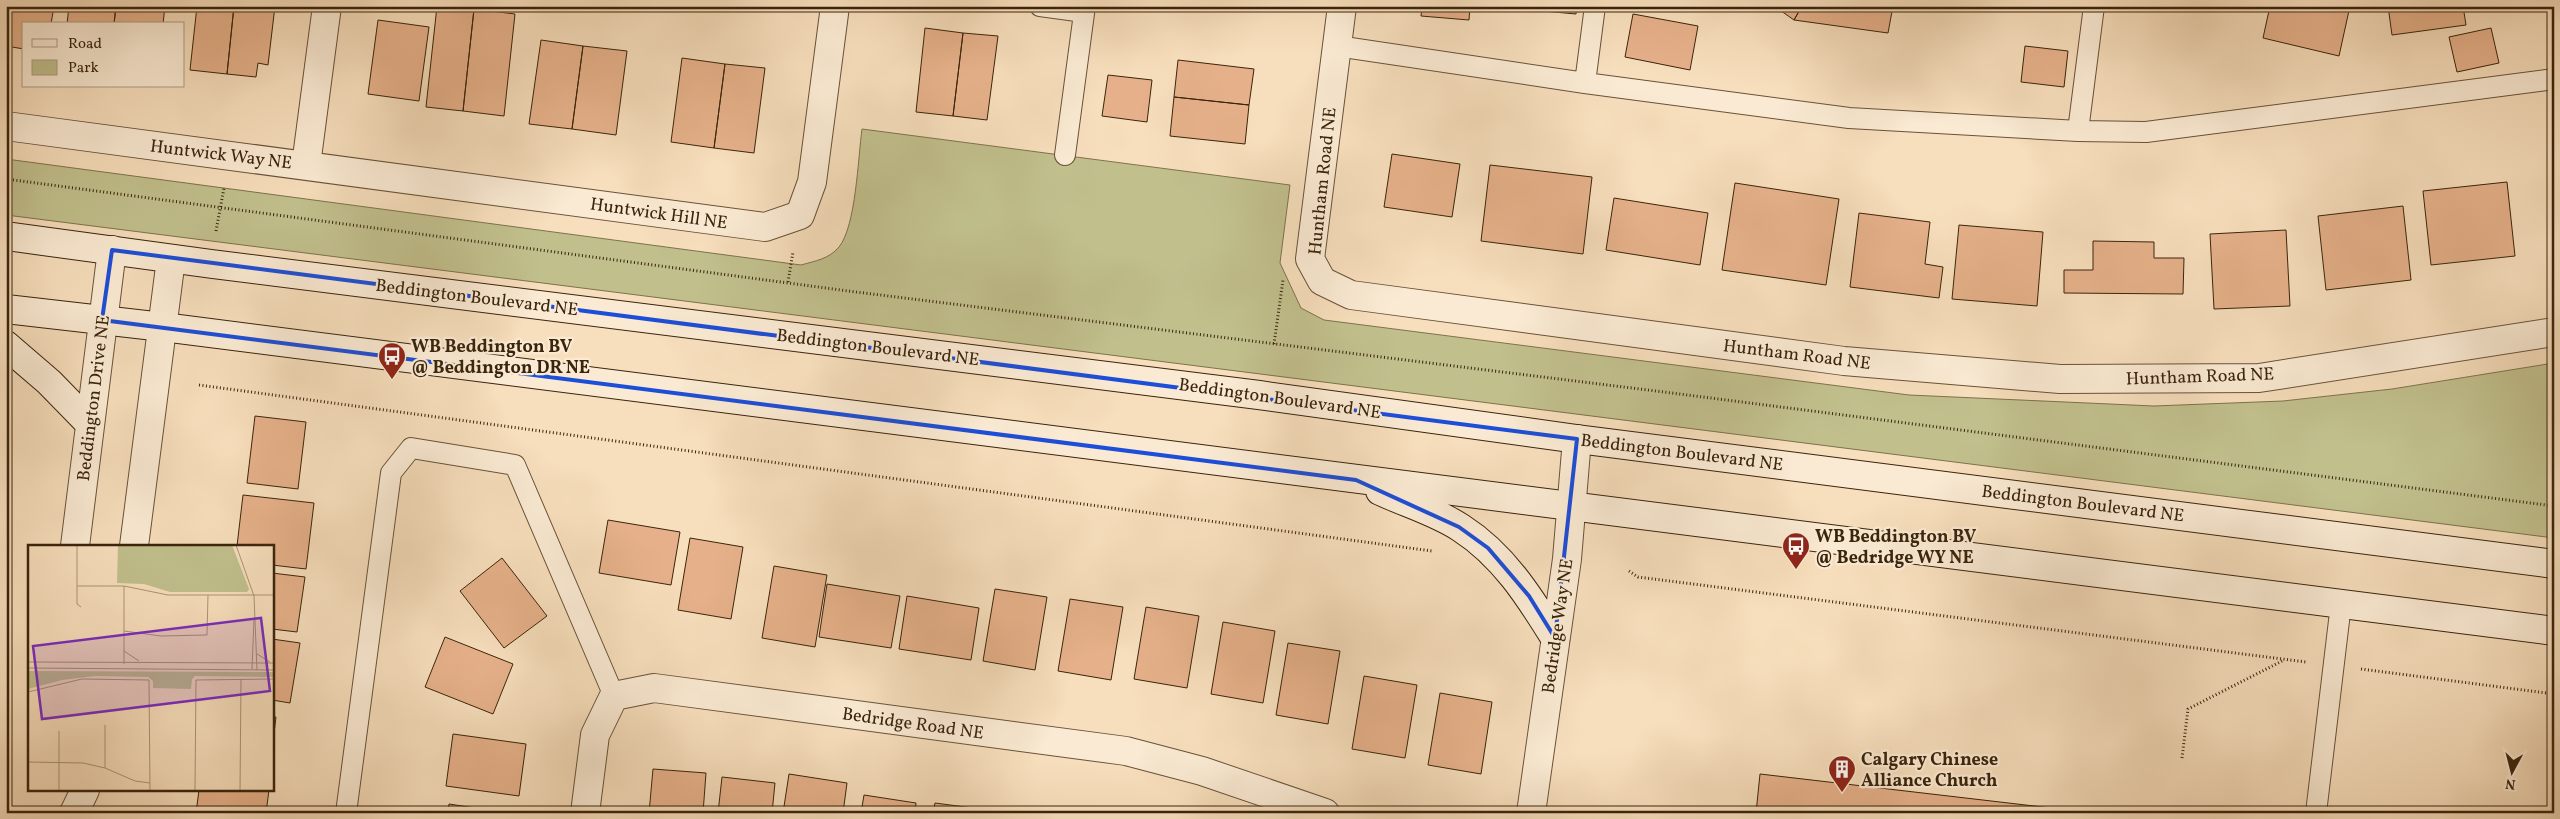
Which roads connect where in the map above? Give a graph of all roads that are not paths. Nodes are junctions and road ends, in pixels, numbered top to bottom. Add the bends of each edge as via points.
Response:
1 (327, 6) edge
2 (835, 6) edge
3 (1040, 6) edge
4 (1342, 6) edge
5 (1595, 6) edge
6 (2094, 6) edge
7 (1084, 9) edge
8 (1337, 46) junction
9 (2554, 79) edge
10 (1586, 83) junction
11 (6, 126) edge
12 (2078, 131) junction
13 (1065, 155) dead end
14 (306, 165) junction
15 (6, 236) edge
16 (112, 250) junction
17 (171, 259) junction
18 (6, 309) edge
19 (102, 320) junction
20 (163, 327) junction
21 (2554, 332) edge
22 (6, 346) edge
23 (89, 423) junction
24 (1577, 439) junction
25 (1356, 480) junction
26 (1571, 507) junction
27 (75, 545) edge
28 (134, 545) edge
29 (2554, 564) edge
30 (2341, 604) junction
31 (2554, 631) edge
32 (1555, 638) junction
33 (614, 696) junction
34 (61, 792) edge
35 (84, 792) edge
36 (63, 813) edge
37 (74, 813) edge
38 (346, 813) edge
39 (586, 813) edge
40 (1325, 813) edge
41 (1531, 813) edge
42 (2316, 813) edge

1 - 14 main road, Huntwick Way NE
2 - 14 main road, Huntwick Hill NE via 812,182 800,215 765,227
3 - 7 lane
4 - 8 main road, Huntham Road NE
5 - 10 lane
6 - 12 lane
7 - 13 lane
8 - 10 lane
8 - 21 main road, Huntham Road NE via 1310,259 1322,281 1351,295 1844,362 2060,379 2259,378
9 - 12 lane via 2146,132
10 - 12 lane via 1849,118
11 - 14 main road, Huntwick Way NE
15 - 16 main road, Beddington Boulevard NE
16 - 17 main road, Beddington Boulevard NE
16 - 19 main road, Beddington Drive NE
17 - 20 main road
17 - 24 main road, Beddington Boulevard NE via 1259,395
18 - 19 main road
19 - 20 main road
19 - 23 main road, Beddington Drive NE
20 - 25 main road
20 - 28 main road
22 - 23 main road via 49,382
23 - 27 main road, Beddington Drive NE
24 - 26 main road, Bedridge Way NE
24 - 29 main road, Beddington Boulevard NE
25 - 26 main road
25 - 32 main road via 1459,527 1488,548 1529,596
26 - 30 main road
26 - 32 main road, Bedridge Way NE
30 - 31 main road
30 - 42 lane
32 - 41 main road, Bedridge Way NE
33 - 38 lane via 515,464 411,448 391,473
33 - 39 main road via 595,735
33 - 40 main road, Bedridge Road NE via 654,688 1126,751 1202,771
34 - 36 main road
35 - 37 main road

